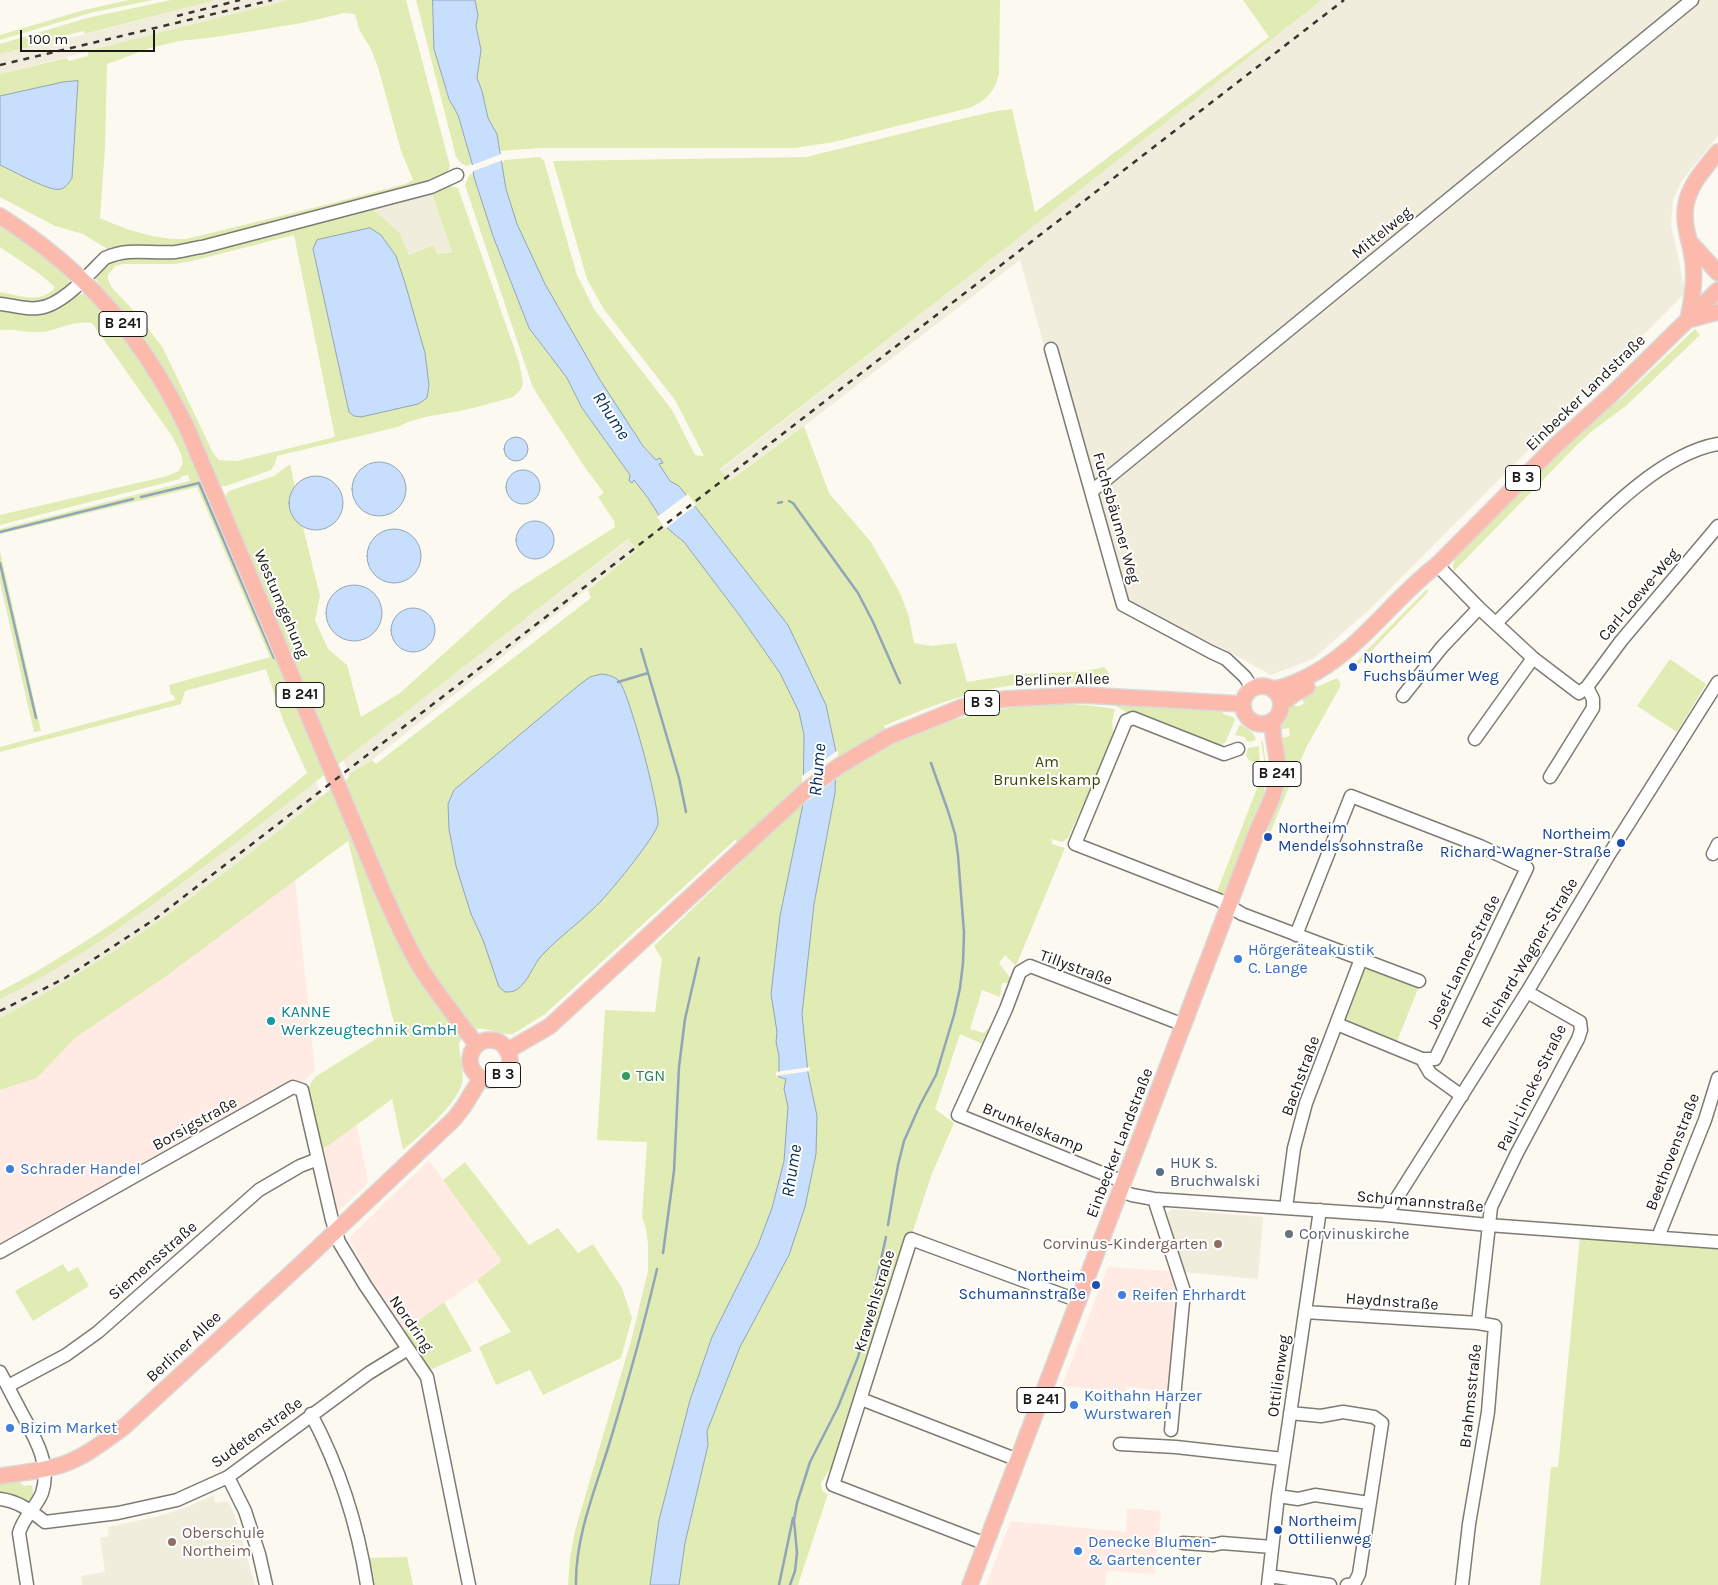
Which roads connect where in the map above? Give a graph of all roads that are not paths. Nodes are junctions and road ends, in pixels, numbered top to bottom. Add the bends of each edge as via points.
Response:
1 (1692, 0) edge
2 (1718, 152) edge
3 (457, 175) dead end
4 (0, 216) edge
5 (1705, 259) edge
6 (1718, 273) edge
7 (83, 279) junction
8 (1717, 292) edge
9 (0, 304) edge
10 (1718, 312) edge
11 (1688, 320) junction
12 (1051, 349) dead end
13 (1718, 444) edge
14 (1092, 491) junction
15 (1718, 526) edge
16 (1437, 566) junction
17 (1479, 608) junction
18 (1496, 623) junction
19 (1533, 658) junction
20 (1718, 682) edge
21 (1587, 687) junction
22 (1252, 688) junction
23 (1273, 689) junction
24 (1404, 696) dead end
25 (1243, 704) junction
26 (1281, 704) junction
27 (1273, 720) junction
28 (1257, 723) junction
29 (1475, 739) dead end
30 (1238, 749) dead end
31 (1550, 777) dead end
32 (1260, 826) junction
33 (1229, 906) junction
34 (1296, 935) junction
35 (1360, 959) junction
36 (1419, 981) dead end
37 (1527, 992) junction
38 (1336, 1024) junction
39 (1184, 1025) junction
40 (477, 1045) junction
41 (507, 1051) junction
42 (1422, 1059) junction
43 (481, 1078) junction
44 (1718, 1078) edge
45 (302, 1090) joint
46 (1462, 1096) junction
47 (958, 1115) joint
48 (318, 1159) junction
49 (1122, 1186) junction
50 (1154, 1199) junction
51 (1286, 1208) junction
52 (1320, 1210) junction
53 (1386, 1215) junction
54 (1488, 1225) junction
55 (335, 1231) junction
56 (1658, 1237) junction
57 (1718, 1242) edge
58 (0, 1252) edge
59 (1078, 1301) junction
60 (1305, 1312) junction
61 (1478, 1323) junction
62 (408, 1348) junction
63 (0, 1372) edge
64 (8, 1386) junction
65 (861, 1399) junction
66 (1290, 1413) junction
67 (311, 1414) junction
68 (1171, 1430) dead end
69 (1120, 1444) dead end
70 (1283, 1459) junction
71 (1018, 1460) junction
72 (44, 1469) junction
73 (0, 1476) edge
74 (228, 1477) junction
75 (1278, 1496) junction
76 (0, 1499) edge
77 (1369, 1503) junction
78 (31, 1511) junction
79 (1183, 1543) dead end
80 (986, 1544) junction
81 (1272, 1547) junction
82 (1268, 1580) edge
83 (27, 1585) edge
84 (266, 1585) edge
85 (367, 1585) edge
86 (469, 1585) edge
87 (970, 1585) edge
88 (1330, 1585) edge
89 (1346, 1585) edge
90 (1462, 1585) edge

1 - 14 street, Mittelweg
2 - 5 main road via 1700,174 1686,204 1689,241
3 - 7 street via 430,187 202,247 175,252 141,250 115,254
4 - 7 main road, Westumgehung / B 241 via 46,247
5 - 6 main road
5 - 8 main road via 1698,271
5 - 11 main road via 1694,286
7 - 9 street via 56,303 47,306 24,308
7 - 40 main road, Westumgehung / B 241 via 137,342 175,404 400,929 429,980
8 - 11 main road, Einbecker Landstraße / B 3
10 - 11 main road
11 - 16 main road, Einbecker Landstraße / B 3 via 1555,446
12 - 14 street, Fuchsbäumer Weg
13 - 18 street via 1684,456 1621,499
14 - 22 street, Fuchsbäumer Weg via 1123,605 1226,659 1245,676
15 - 21 street, Carl-Loewe-Weg via 1621,641
16 - 17 street
16 - 23 main road, Einbecker Landstraße / B 3 via 1337,659 1285,688
16 - 26 main road, Einbecker Landstraße / B 3 via 1426,586 1357,655
17 - 18 street
17 - 24 street via 1442,646
18 - 19 street
19 - 21 street via 1579,693
19 - 29 street
20 - 37 street, Richard-Wagner-Straße
21 - 31 street via 1594,708
22 - 23 main road via 1263,686
22 - 25 main road
23 - 26 main road
25 - 28 main road via 1246,716
25 - 41 main road, Berliner Allee / B 3 via 1082,695 1004,699 962,708 888,737 839,766 806,791 550,1026
26 - 27 main road
27 - 28 main road
27 - 32 main road, Einbecker Landstraße / B 241 via 1277,779
28 - 32 main road, Einbecker Landstraße / B 241 via 1265,737 1271,773
30 - 33 street via 1224,754 1133,718 1126,720 1075,844
32 - 33 main road, Einbecker Landstraße / B 241
33 - 34 street
33 - 39 main road, Einbecker Landstraße / B 241
34 - 35 street
34 - 42 street, Josef-Lanner-Straße via 1351,796 1480,846 1527,868 1435,1058
35 - 36 street
35 - 38 street, Bachstraße
37 - 46 street, Richard-Wagner-Straße
37 - 54 street, Paul-Lincke-Straße via 1580,1022 1581,1030 1491,1207
38 - 42 street
38 - 51 street, Bachstraße via 1306,1102 1296,1139
39 - 47 street, Tillystraße via 1030,966 1020,972
39 - 49 main road, Einbecker Landstraße / B 241
40 - 41 main road, B 3 via 492,1040 499,1042
40 - 43 main road, B 3 via 470,1060 473,1070
41 - 43 main road, B 3 via 509,1063 504,1074 493,1080
42 - 46 street via 1430,1073
43 - 55 main road, B 3 via 454,1119
44 - 56 street, Beethovenstraße via 1705,1120
45 - 48 street, Nordring
45 - 58 street, Borsigstraße via 293,1087
46 - 53 street, Richard-Wagner-Straße
47 - 49 street, Brunkelskamp
48 - 55 street, Nordring
48 - 64 street, Siemensstraße via 259,1190 98,1332 66,1355
49 - 50 street, Schumannstraße via 1132,1196
49 - 59 main road, Einbecker Landstraße / B 241
50 - 51 street, Schumannstraße
50 - 68 street via 1184,1291
51 - 52 street, Schumannstraße
52 - 53 street, Schumannstraße
52 - 60 street, Ottilienweg
53 - 54 street, Schumannstraße
54 - 56 street, Schumannstraße
54 - 61 street, Brahmsstraße
55 - 62 street, Nordring via 353,1265
55 - 72 main road, Berliner Allee / B 3 via 124,1427 84,1454
56 - 57 street, Schumannstraße
59 - 65 street, Krawehlstraße via 911,1239
59 - 71 main road, Einbecker Landstraße / B 241
60 - 61 street, Haydnstraße
60 - 66 street, Ottilienweg
61 - 90 street, Brahmsstraße via 1495,1326 1488,1412
62 - 67 street, Sudetenstraße
62 - 86 street, Nordring via 427,1377
63 - 64 street
64 - 72 street via 40,1450
65 - 71 street
65 - 80 street via 833,1485
66 - 70 street, Ottilienweg
66 - 77 street via 1321,1416 1343,1412 1374,1417 1382,1423
67 - 74 street, Sudetenstraße
67 - 85 street via 326,1442 342,1485
69 - 70 street
70 - 75 street, Ottilienweg
71 - 80 main road, Einbecker Landstraße / B 241
72 - 73 main road, B 3
72 - 78 street via 42,1491
74 - 78 street, Sudetenstraße via 177,1500 118,1513 44,1522
74 - 84 street via 245,1511
75 - 77 street via 1298,1499 1315,1495
75 - 81 street, Ottilienweg
76 - 78 street, Sudetenstraße via 11,1500
77 - 89 street via 1359,1574 1354,1584
78 - 83 street via 19,1533
79 - 81 street
80 - 87 main road, Einbecker Landstraße / B 241
81 - 82 street, Ottilienweg
82 - 88 street

